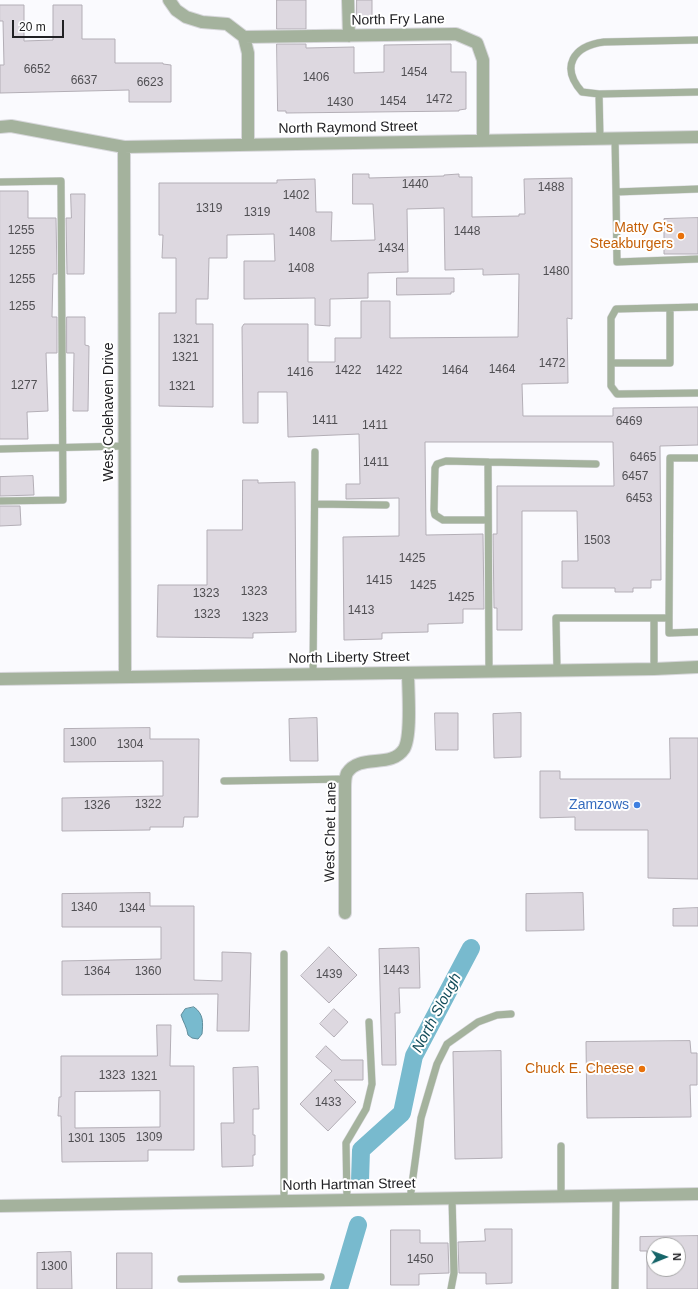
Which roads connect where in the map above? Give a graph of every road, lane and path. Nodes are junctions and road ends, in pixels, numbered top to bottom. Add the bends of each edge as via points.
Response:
1 (169, 0) edge
2 (348, 0) edge
3 (349, 36) junction
4 (244, 37) junction
5 (698, 40) edge
6 (698, 92) edge
7 (599, 94) junction
8 (0, 127) edge
9 (698, 137) edge
10 (615, 138) junction
11 (600, 139) junction
12 (483, 140) junction
13 (248, 145) junction
14 (124, 147) junction
15 (0, 182) edge
16 (698, 189) edge
17 (616, 192) junction
18 (698, 259) edge
19 (698, 307) edge
20 (670, 308) junction
21 (611, 363) junction
22 (698, 393) edge
23 (125, 446) junction
24 (62, 448) junction
25 (0, 449) edge
26 (315, 452) dead end
27 (698, 458) edge
28 (488, 462) junction
29 (596, 464) dead end
30 (0, 501) edge
31 (315, 504) junction
32 (386, 505) dead end
33 (488, 520) junction
34 (654, 618) junction
35 (669, 618) junction
36 (698, 632) edge
37 (698, 667) edge
38 (654, 669) junction
39 (557, 670) junction
40 (489, 671) junction
41 (408, 673) junction
42 (313, 674) junction
43 (125, 677) junction
44 (0, 679) edge
45 (346, 779) junction
46 (224, 781) dead end
47 (345, 913) dead end
48 (284, 954) dead end
49 (511, 1014) dead end
50 (369, 1022) dead end
51 (561, 1146) dead end
52 (698, 1194) edge
53 (616, 1195) junction
54 (561, 1196) junction
55 (452, 1198) junction
56 (410, 1199) junction
57 (347, 1200) junction
58 (284, 1201) junction
59 (0, 1206) edge
60 (321, 1277) dead end
61 (181, 1279) dead end
62 (451, 1289) edge
63 (615, 1289) edge

1 - 4 street via 176,10 186,17 202,22 227,24
2 - 3 street
3 - 4 street, North Fry Lane
3 - 12 street, North Fry Lane via 456,34 477,43 483,60
4 - 13 street via 248,53
5 - 7 lane via 590,44 575,54 571,68 574,83 582,92
6 - 7 lane
7 - 11 lane
8 - 14 street, North Raymond Street via 11,126
9 - 10 street, North Raymond Street
10 - 11 street, North Raymond Street
10 - 17 lane
11 - 12 street, North Raymond Street
12 - 13 street, North Raymond Street
13 - 14 street, North Raymond Street
14 - 23 street, West Colehaven Drive
15 - 24 lane via 61,181
16 - 17 lane
17 - 18 lane via 617,262
19 - 20 lane
20 - 21 lane via 616,309 611,318
20 - 21 lane via 670,363
21 - 22 lane via 611,386 617,394
23 - 24 lane
23 - 43 street, West Colehaven Drive
24 - 25 lane
24 - 30 lane via 63,500
26 - 31 lane
27 - 35 lane via 670,458
28 - 29 lane
28 - 33 lane
28 - 33 lane via 446,461 437,464 434,510 435,515 443,520
31 - 32 lane
31 - 42 lane
33 - 40 lane
34 - 35 lane
34 - 38 lane
34 - 39 lane via 556,618
35 - 36 lane via 669,633
37 - 38 street, North Liberty Street
38 - 39 street, North Liberty Street
39 - 40 street, North Liberty Street
40 - 41 street, North Liberty Street
41 - 42 street, North Liberty Street
41 - 45 street, West Chet Lane via 408,735 404,749 389,760 370,761 355,766 347,774
42 - 43 street, North Liberty Street
43 - 44 street, North Liberty Street
45 - 46 lane
45 - 47 street, West Chet Lane
48 - 58 lane
49 - 56 lane via 497,1015 478,1022 447,1044 437,1064 421,1118
50 - 57 lane via 372,1084 366,1109 346,1143
51 - 54 lane
52 - 53 street, North Hartman Street
53 - 54 street, North Hartman Street
53 - 63 lane
54 - 55 street, North Hartman Street
55 - 56 street, North Hartman Street
55 - 62 lane via 454,1274
56 - 57 street, North Hartman Street
57 - 58 street, North Hartman Street
58 - 59 street, North Hartman Street
60 - 61 lane

